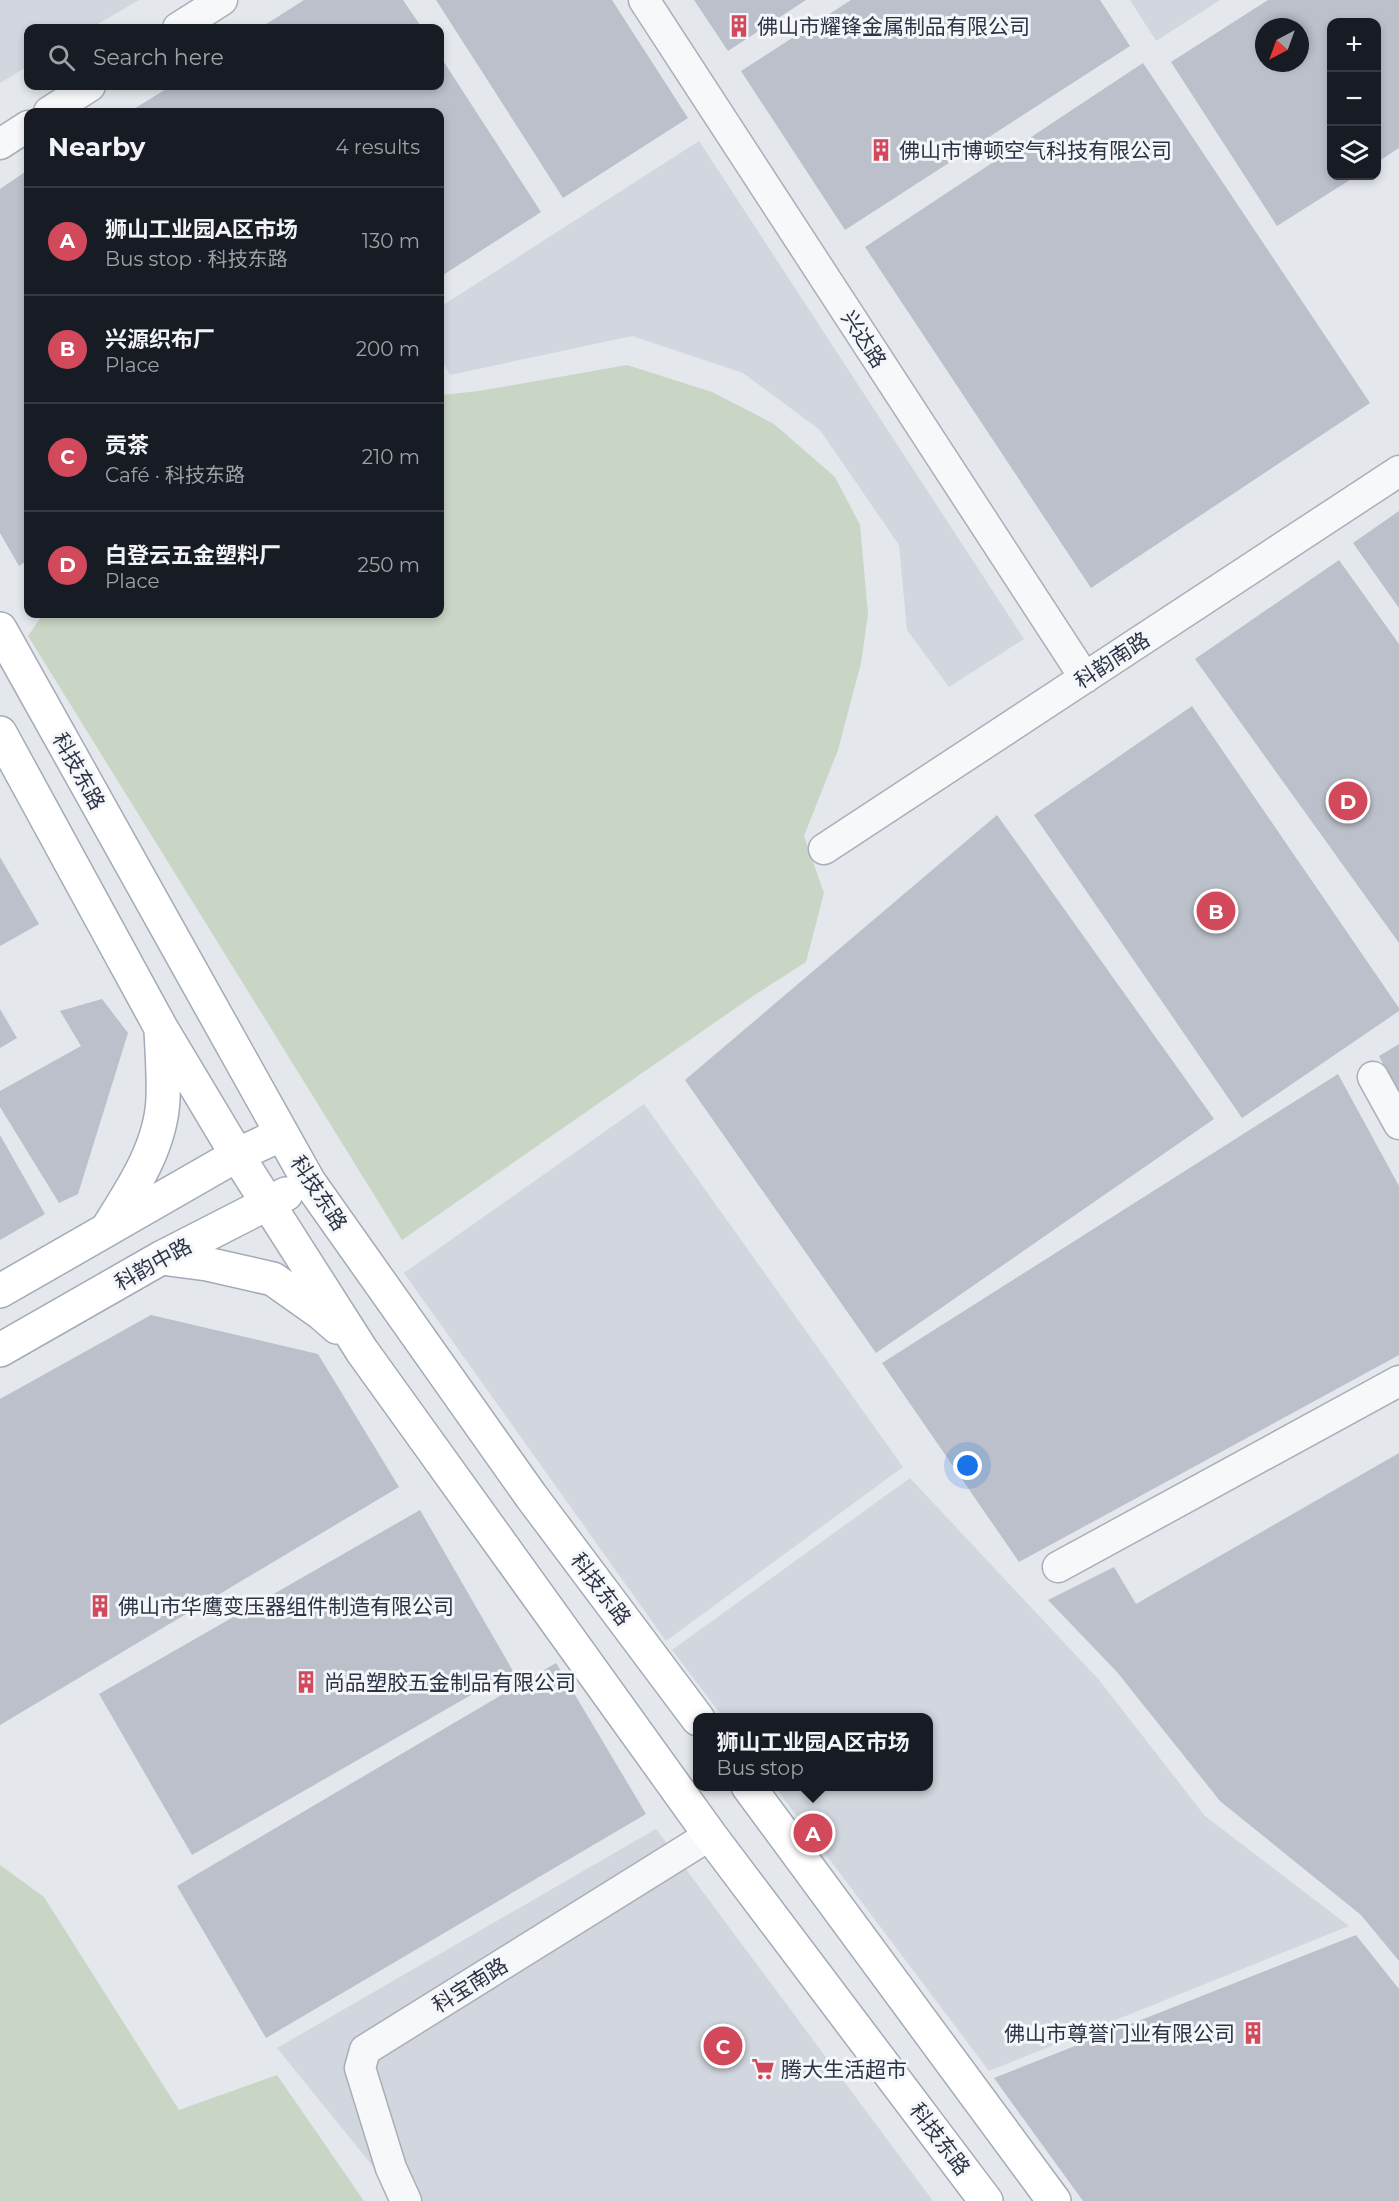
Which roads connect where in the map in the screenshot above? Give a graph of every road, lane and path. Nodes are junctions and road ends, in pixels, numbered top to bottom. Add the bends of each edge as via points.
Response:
1 (222, 0) edge
2 (644, 0) edge
3 (184, 24) edge
4 (84, 90) edge
5 (55, 108) edge
6 (24, 129) edge
7 (0, 144) edge
8 (1399, 471) edge
9 (0, 629) edge
10 (1085, 678) junction
11 (0, 733) edge
12 (824, 849) dead end
13 (161, 1028) junction
14 (1374, 1077) dead end
15 (1399, 1124) edge
16 (282, 1134) junction
17 (237, 1155) junction
18 (309, 1182) junction
19 (268, 1204) junction
20 (106, 1232) junction
21 (161, 1258) junction
22 (0, 1291) edge
23 (0, 1350) edge
24 (362, 1351) junction
25 (1399, 1381) edge
26 (1058, 1567) dead end
27 (694, 1713) edge
28 (752, 1791) edge
29 (710, 1835) junction
30 (406, 2201) edge
31 (986, 2201) edge
32 (1054, 2201) edge

1 - 3 street
2 - 10 street, 兴达路
4 - 5 street
6 - 7 street
8 - 10 street, 科韵南路
9 - 16 main road, 科技东路
10 - 12 street, 科韵南路
11 - 13 main road
13 - 17 main road
13 - 20 main road via 163,1102 155,1142 134,1187
14 - 15 street
16 - 17 main road
16 - 18 main road, 科技东路
17 - 19 main road
17 - 20 main road
18 - 19 main road, 科韵中路
18 - 27 main road, 科技东路 via 531,1496
19 - 21 main road, 科韵中路
19 - 24 main road
20 - 22 main road
21 - 23 main road, 科韵中路
21 - 24 main road via 273,1279 321,1312
24 - 29 main road, 科技东路
25 - 26 street
28 - 32 main road
29 - 30 street, 科宝南路 via 365,2050 360,2068 391,2168
29 - 31 main road, 科技东路

